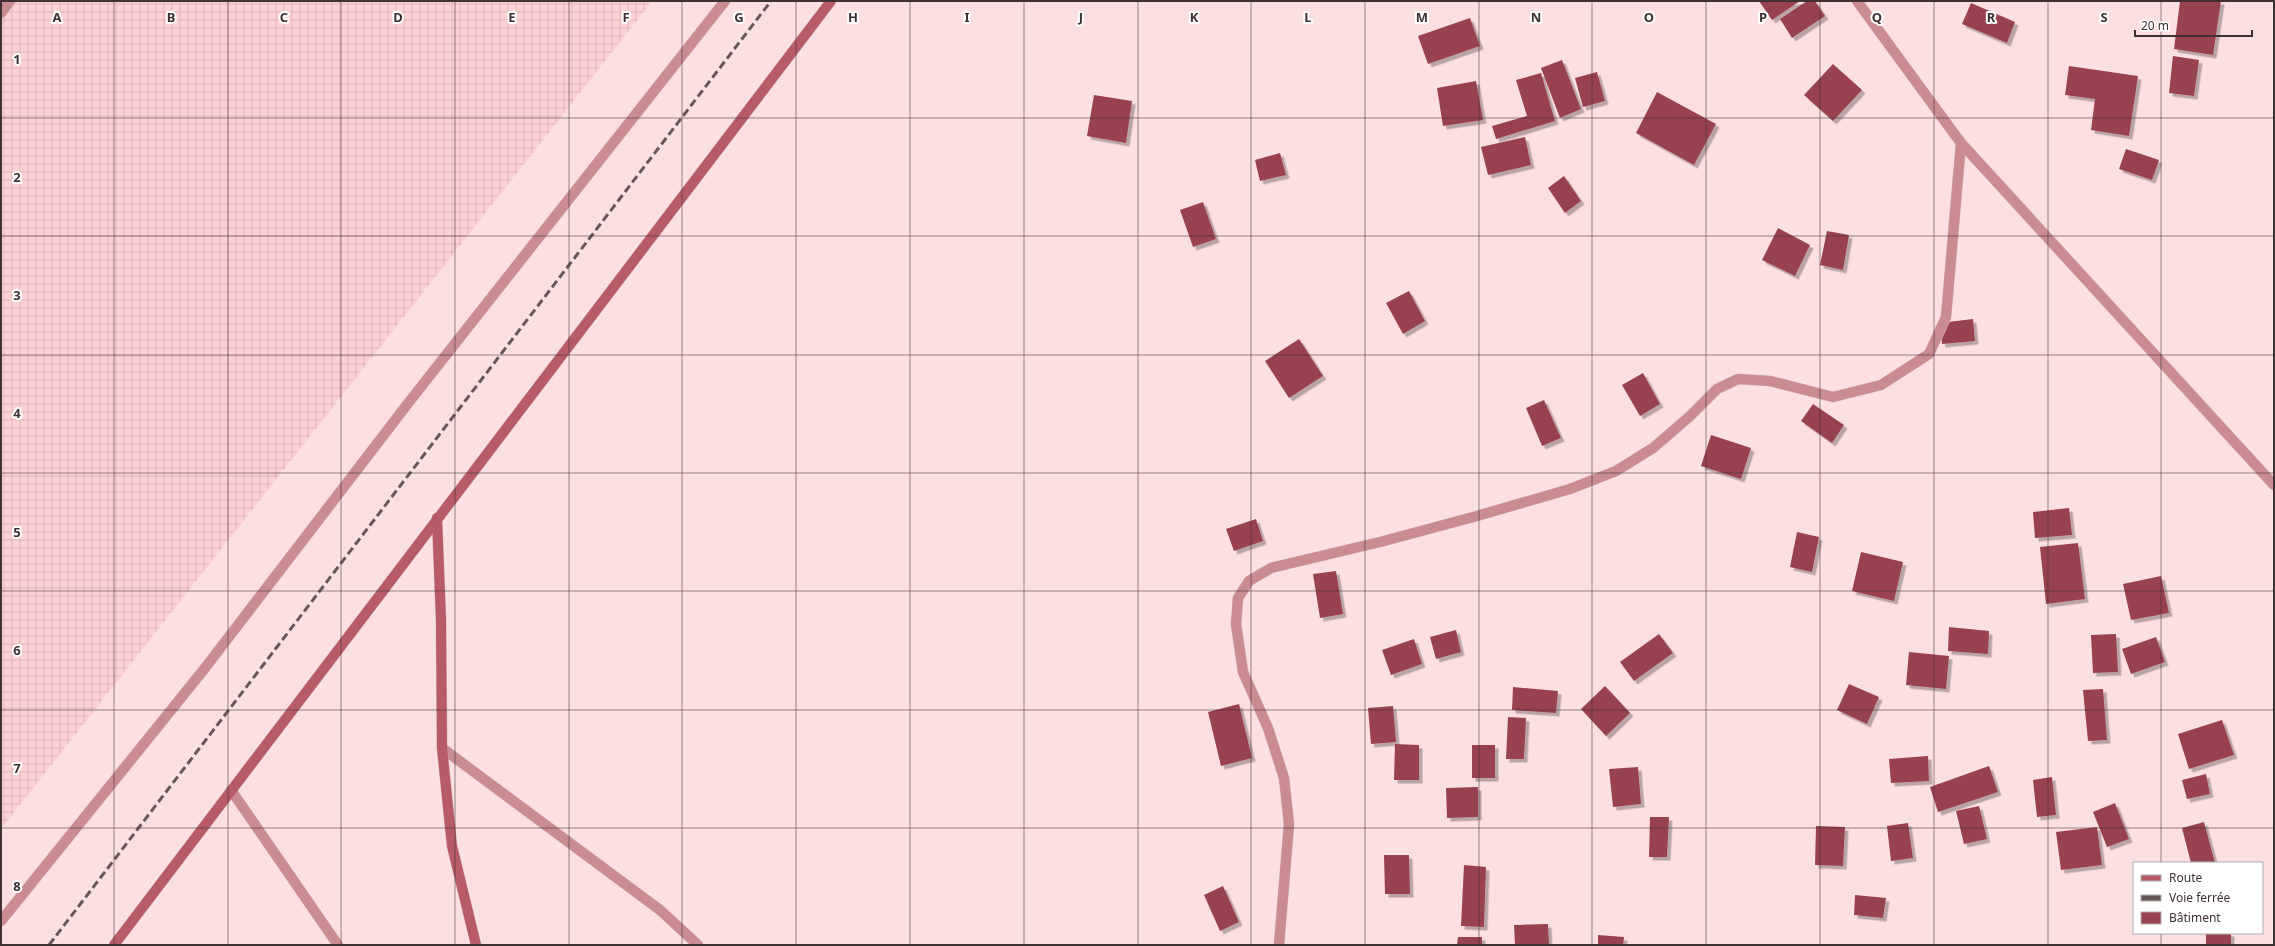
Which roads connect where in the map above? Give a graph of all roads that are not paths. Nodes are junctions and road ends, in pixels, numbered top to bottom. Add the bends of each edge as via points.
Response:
1 (10, 1) edge
2 (725, 1) edge
3 (830, 1) edge
4 (1858, 1) edge
5 (1, 13) edge
6 (1961, 143) junction
7 (2274, 485) edge
8 (438, 518) junction
9 (442, 748) junction
10 (231, 790) junction
11 (1, 921) edge
12 (114, 945) edge
13 (338, 945) edge
14 (476, 945) edge
15 (698, 945) edge
16 (1279, 945) edge

1 - 5 street
2 - 11 street via 409,402 204,668
3 - 8 street
4 - 6 street
6 - 7 street
6 - 16 street via 1946,317 1929,354 1881,385 1833,397 1770,381 1738,379 1717,389 1689,418 1653,448 1616,471 1570,489 1477,516 1271,568 1249,581 1238,598 1236,624 1243,672 1268,728 1284,778 1289,824
8 - 9 street via 442,628
8 - 10 street
9 - 14 street via 452,846
9 - 15 street via 660,910
10 - 12 street
10 - 13 street

